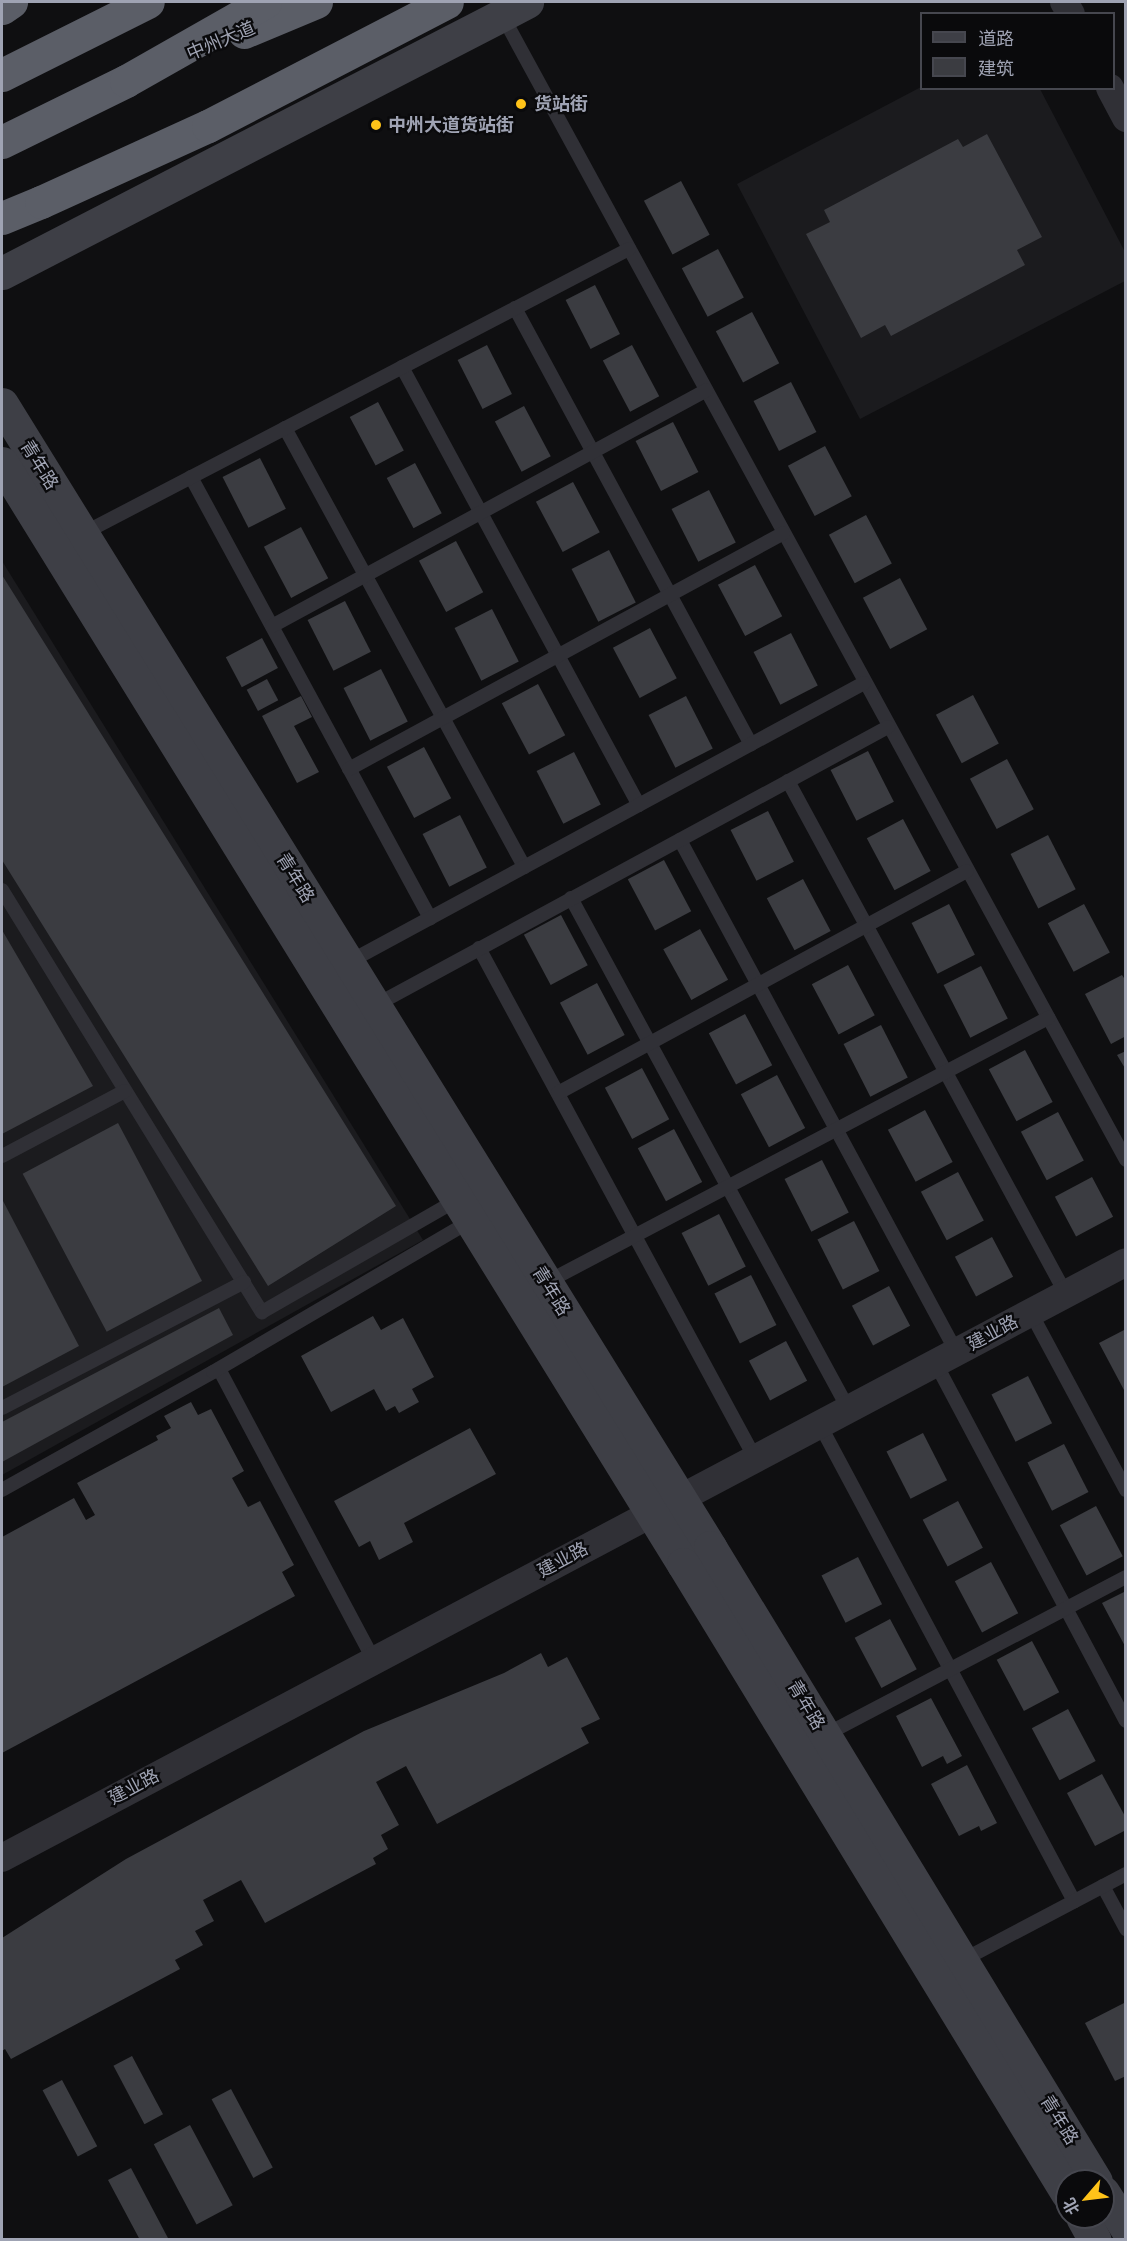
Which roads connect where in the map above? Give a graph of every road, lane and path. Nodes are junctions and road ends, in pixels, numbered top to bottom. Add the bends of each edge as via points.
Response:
1 (11, 2) edge
2 (124, 2) edge
3 (148, 2) edge
4 (265, 2) edge
5 (316, 2) edge
6 (447, 2) edge
7 (2, 8) edge
8 (514, 8) edge
9 (89, 30) junction
10 (2, 75) edge
11 (126, 81) junction
12 (1111, 90) edge
13 (1125, 118) edge
14 (2, 142) edge
15 (2, 218) edge
16 (629, 249) junction
17 (2, 273) edge
18 (515, 308) junction
19 (402, 367) junction
20 (706, 390) junction
21 (2, 404) edge
22 (285, 428) junction
23 (593, 452) junction
24 (2, 463) edge
25 (191, 477) junction
26 (481, 512) junction
27 (783, 533) junction
28 (82, 534) junction
29 (365, 575) junction
30 (670, 594) junction
31 (272, 626) junction
32 (558, 655) junction
33 (864, 683) junction
34 (443, 718) junction
35 (888, 727) junction
36 (751, 744) junction
37 (349, 769) junction
38 (788, 781) junction
39 (639, 804) junction
40 (680, 840) junction
41 (524, 867) junction
42 (967, 871) junction
43 (2, 890) edge
44 (571, 898) junction
45 (430, 918) junction
46 (866, 926) junction
47 (479, 948) junction
48 (347, 963) junction
49 (758, 984) junction
50 (374, 1006) junction
51 (1048, 1018) junction
52 (650, 1043) junction
53 (946, 1072) junction
54 (125, 1091) junction
55 (558, 1093) junction
56 (837, 1129) junction
57 (2, 1156) edge
58 (1125, 1160) edge
59 (728, 1187) junction
60 (464, 1211) junction
61 (635, 1236) junction
62 (1125, 1262) edge
63 (244, 1282) junction
64 (545, 1283) junction
65 (1066, 1294) junction
66 (1031, 1313) junction
67 (947, 1358) junction
68 (219, 1369) junction
69 (2, 1408) edge
70 (849, 1410) junction
71 (820, 1425) junction
72 (755, 1458) junction
73 (2, 1490) edge
74 (1125, 1490) edge
75 (665, 1505) junction
76 (1125, 1577) edge
77 (1066, 1609) junction
78 (374, 1660) junction
79 (951, 1669) junction
80 (1125, 1721) edge
81 (824, 1736) junction
82 (2, 1858) edge
83 (1125, 1874) edge
84 (1103, 1886) junction
85 (1074, 1901) junction
86 (1125, 1929) edge
87 (961, 1961) junction
88 (1089, 2169) edge
89 (1055, 2172) edge
90 (1115, 2212) edge
91 (1125, 2228) edge

1 - 7 highway
2 - 9 highway
3 - 9 highway
4 - 11 highway, 中州大道
5 - 11 highway, 中州大道
6 - 15 highway via 208,126
8 - 16 lane
8 - 17 street
9 - 10 highway
11 - 14 highway, 中州大道
12 - 13 street
16 - 18 lane
16 - 20 lane
18 - 19 lane
18 - 23 lane
19 - 22 lane
19 - 26 lane
20 - 23 lane
20 - 27 lane
21 - 28 street, 青年路
22 - 25 lane
22 - 29 lane
23 - 26 lane
23 - 30 lane
24 - 60 street, 青年路
25 - 28 lane
25 - 31 lane
26 - 29 lane
26 - 32 lane
27 - 30 lane
27 - 33 lane
28 - 48 street, 青年路
29 - 31 lane
29 - 34 lane
30 - 32 lane
30 - 36 lane
31 - 37 lane
32 - 34 lane
32 - 39 lane
33 - 35 lane
33 - 36 lane
34 - 37 lane
34 - 41 lane
35 - 38 lane
35 - 42 lane
36 - 39 lane
37 - 45 lane
38 - 40 lane
38 - 46 lane
39 - 41 lane
40 - 44 lane
40 - 49 lane
41 - 45 lane
42 - 46 lane
42 - 51 lane
43 - 54 lane
44 - 47 lane
44 - 52 lane
45 - 48 lane
46 - 49 lane
46 - 53 lane
47 - 50 lane
47 - 55 lane
48 - 50 street, 青年路
49 - 52 lane
49 - 56 lane
50 - 64 street, 青年路
51 - 53 lane
51 - 58 lane
52 - 55 lane
52 - 59 lane
53 - 56 lane
53 - 65 lane
54 - 57 lane
54 - 63 lane
55 - 61 lane
56 - 59 lane
56 - 67 lane
59 - 61 lane
59 - 70 lane
60 - 63 lane via 262,1312
60 - 68 lane
60 - 75 street, 青年路
61 - 64 lane
61 - 72 lane
62 - 65 street, 建业路
63 - 69 lane
64 - 75 street, 青年路
65 - 66 street, 建业路
66 - 67 street, 建业路
66 - 74 lane
67 - 70 street, 建业路
67 - 77 lane
68 - 73 lane
68 - 78 lane
70 - 71 street, 建业路
71 - 72 street, 建业路
71 - 79 lane
72 - 75 street, 建业路
75 - 78 street, 建业路
75 - 81 street, 青年路
75 - 89 street, 青年路
76 - 77 lane
77 - 79 lane
77 - 80 lane
78 - 82 street, 建业路
79 - 81 lane
79 - 85 lane
81 - 87 street, 青年路
83 - 84 lane
84 - 85 lane
84 - 86 lane
85 - 87 lane
87 - 88 street, 青年路
90 - 91 street

